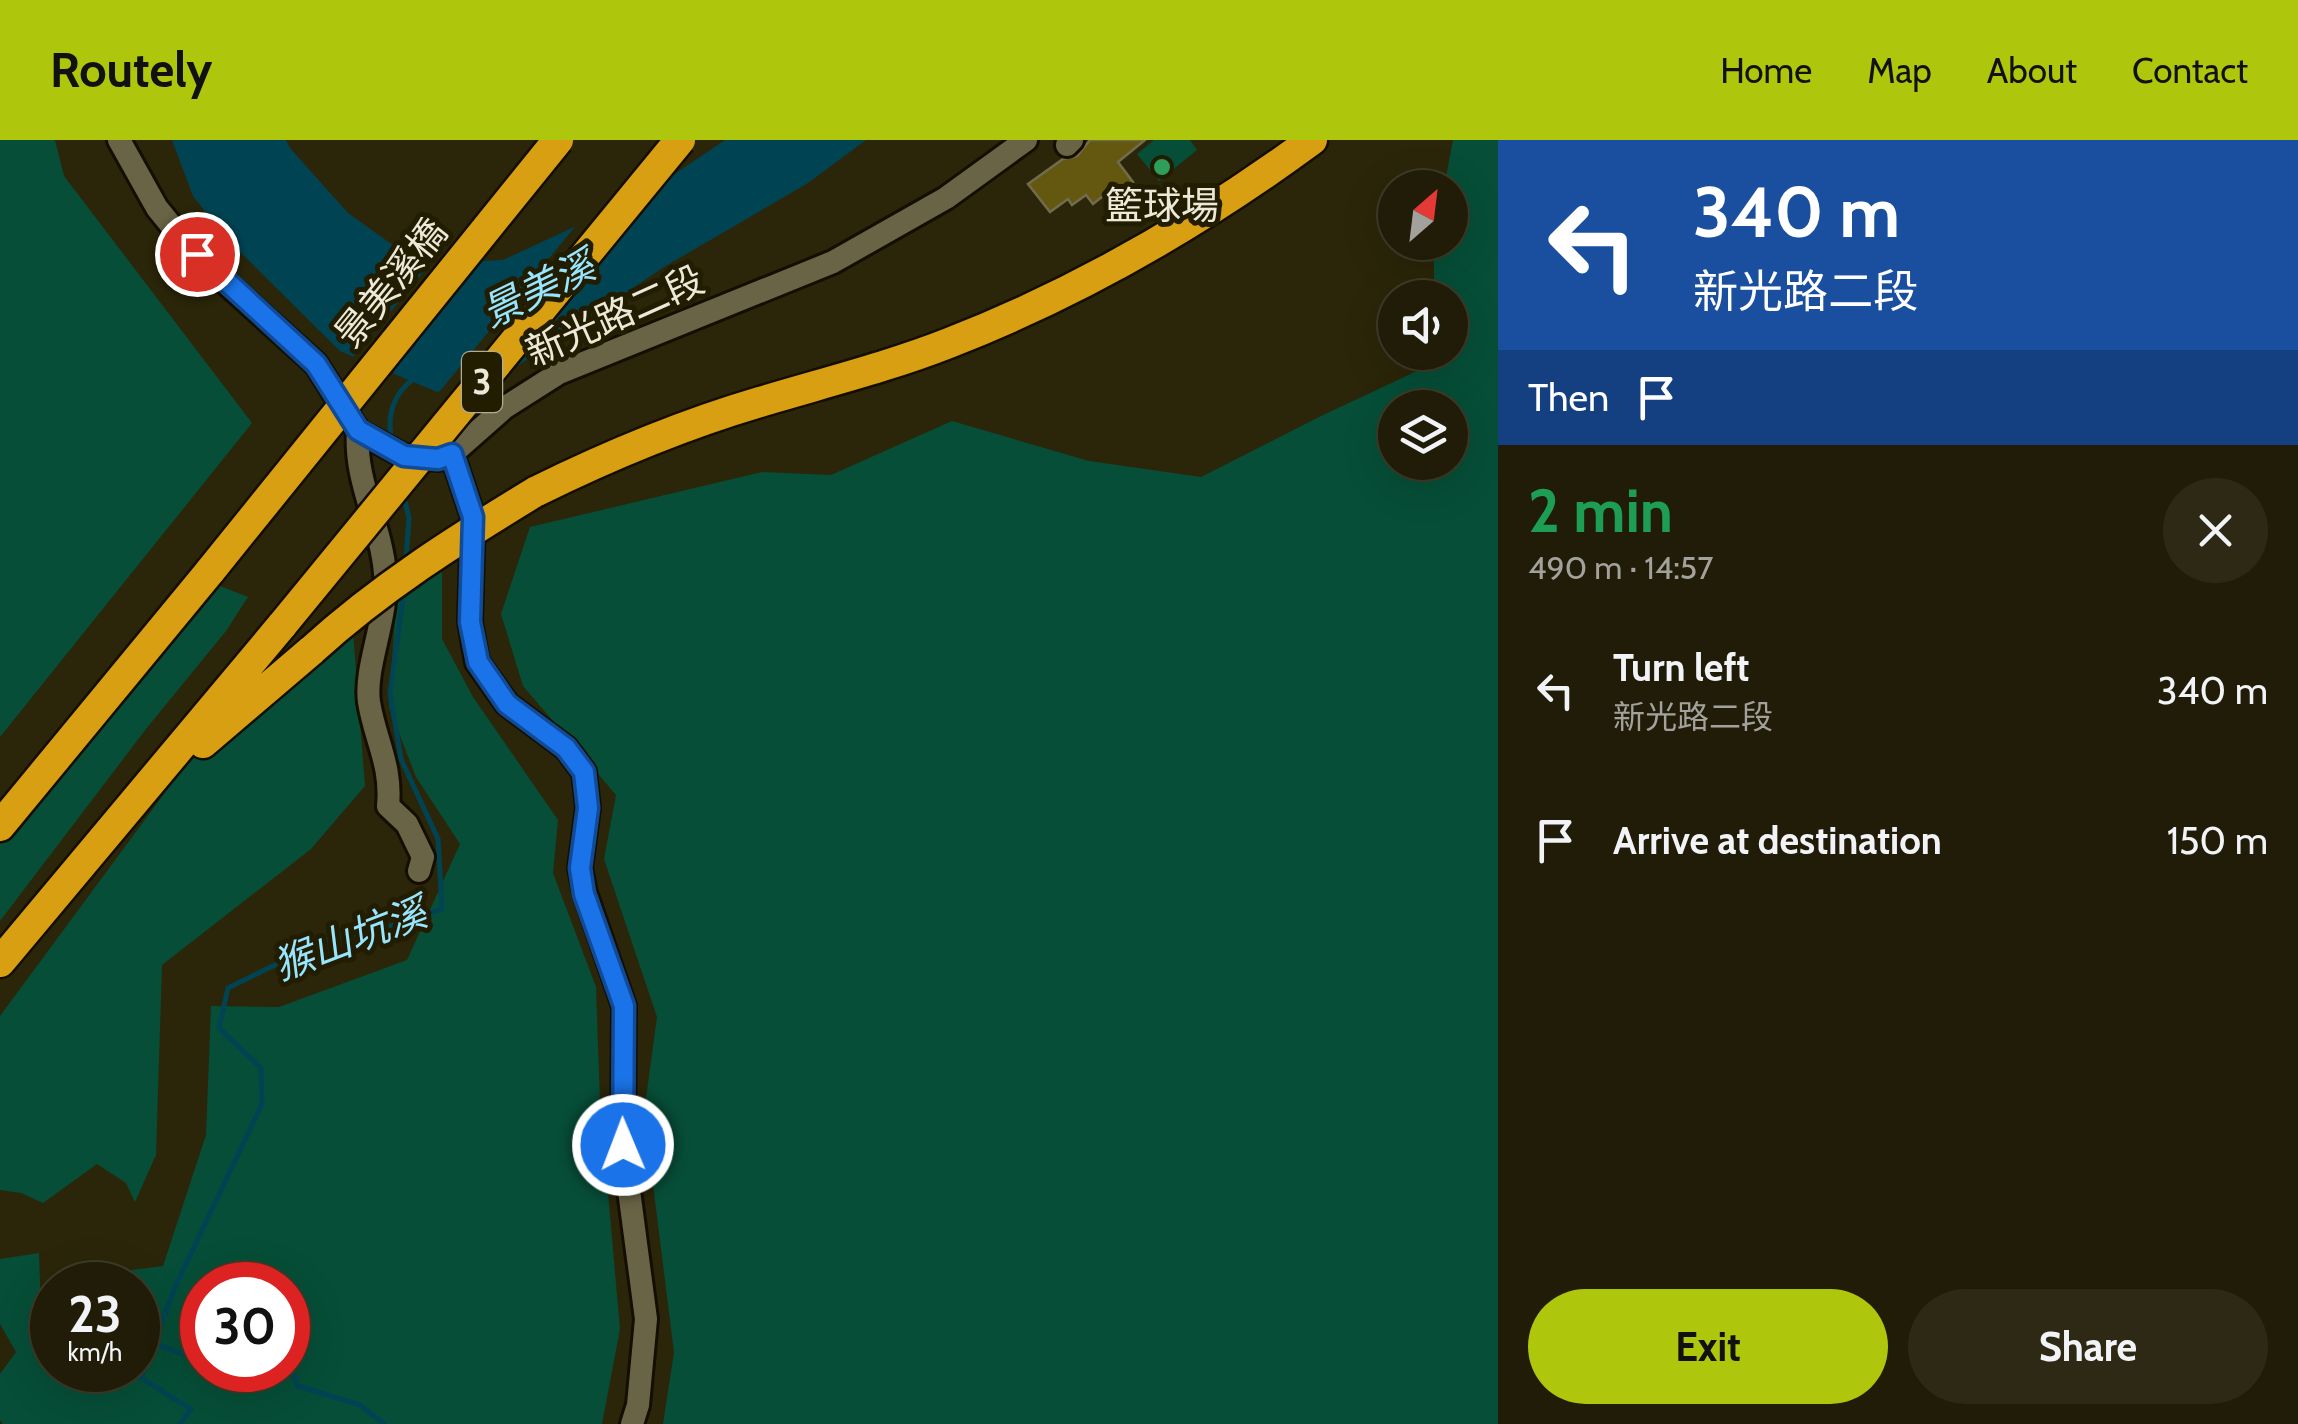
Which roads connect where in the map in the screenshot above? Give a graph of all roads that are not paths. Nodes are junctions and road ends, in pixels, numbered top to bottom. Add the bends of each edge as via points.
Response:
1 (119, 140) edge
2 (558, 140) edge
3 (680, 140) edge
4 (1026, 140) edge
5 (1312, 140) edge
6 (366, 436) junction
7 (445, 456) junction
8 (140, 797) junction
9 (0, 826) edge
10 (419, 871) dead end
11 (0, 962) edge
12 (632, 1424) edge

1 - 6 street via 180,236 316,364
2 - 9 highway, 景美溪橋, bridge
3 - 8 highway, 3, bridge
4 - 7 street, 新光路二段 via 946,198 850,253 558,373
5 - 8 highway, bridge via 1164,241 1010,318 900,360 696,422 535,492 371,599
6 - 7 street via 404,456
6 - 10 street via 356,454 386,576 369,700 391,781 388,806 407,824 423,857
7 - 12 street via 473,517 470,622 478,662 507,704 566,748 584,772 584,894 624,1006 623,1145 646,1320
8 - 11 highway, 3

